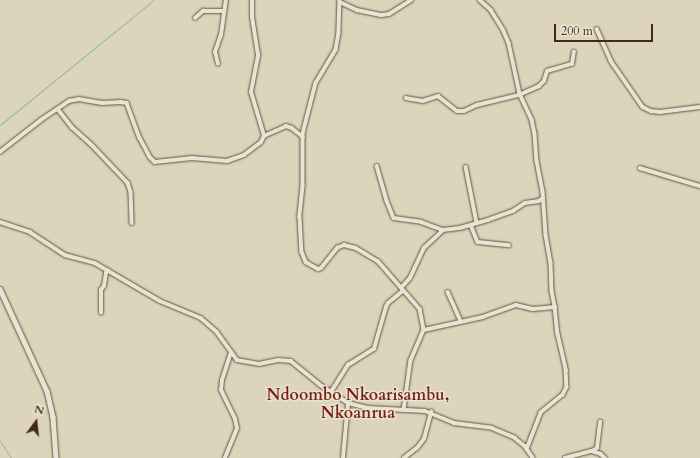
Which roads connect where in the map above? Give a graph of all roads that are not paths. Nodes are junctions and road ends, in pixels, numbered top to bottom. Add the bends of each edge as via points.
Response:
1 (226, 0) edge
2 (252, 0) edge
3 (411, 0) edge
4 (480, 0) edge
5 (340, 1) edge
6 (223, 11) junction
7 (195, 18) dead end
8 (597, 29) dead end
9 (574, 52) dead end
10 (218, 64) dead end
11 (520, 94) junction
12 (406, 98) dead end
13 (700, 106) edge
14 (58, 109) junction
15 (264, 136) junction
16 (303, 137) junction
17 (0, 152) edge
18 (377, 166) dead end
19 (466, 167) dead end
20 (640, 168) dead end
21 (700, 186) edge
22 (543, 198) junction
23 (0, 222) edge
24 (132, 222) dead end
25 (477, 223) junction
26 (471, 225) junction
27 (444, 230) junction
28 (509, 245) dead end
29 (108, 271) junction
30 (0, 289) edge
31 (402, 290) junction
32 (448, 292) dead end
33 (555, 307) junction
34 (102, 312) dead end
35 (461, 321) junction
36 (424, 330) junction
37 (231, 352) junction
38 (330, 392) junction
39 (348, 403) junction
40 (404, 410) junction
41 (431, 412) junction
42 (600, 422) dead end
43 (527, 449) junction
44 (592, 451) junction
45 (56, 458) edge
46 (225, 458) edge
47 (343, 458) edge
48 (404, 458) edge
49 (533, 458) edge
50 (565, 458) edge
51 (605, 458) edge

1 - 6 street
2 - 15 street via 258,55 251,92
3 - 5 street via 385,15 363,12
4 - 11 street via 491,10 509,43
5 - 16 street via 337,45 334,55 324,66 316,83
6 - 7 street via 203,12
6 - 10 street via 220,35 214,52
8 - 13 street via 612,61 643,107 660,112
9 - 11 street via 572,64 547,71 541,86
11 - 12 street via 462,111 455,109 438,96 422,101
11 - 22 street via 532,120
14 - 15 street via 74,99 127,103 150,158 158,162 186,158 231,161 251,150
14 - 17 street
14 - 24 street via 72,127 128,183 131,192
15 - 16 street via 286,126
16 - 31 street via 300,238 306,262 315,268 321,268 337,248 351,246 373,257
18 - 27 street via 394,218 422,222
19 - 25 street
20 - 21 street
22 - 25 street
22 - 33 street
23 - 29 street via 30,232 65,255 86,260
25 - 26 street
26 - 27 street
26 - 28 street via 478,242
27 - 31 street via 424,248
29 - 34 street via 101,290
29 - 37 street via 160,301 205,321 217,332
30 - 45 street via 47,391 53,417
31 - 36 street via 420,309
31 - 38 street via 386,307 374,349 348,365
32 - 35 street
33 - 35 street via 533,309 518,305
33 - 43 street via 567,387 562,397 541,412
35 - 36 street
36 - 40 street via 411,360
37 - 38 street via 237,360 245,362 259,364 274,360 291,361
37 - 46 street via 221,390 237,428
38 - 39 street
39 - 40 street via 368,408
39 - 47 street
40 - 41 street
41 - 43 street via 454,423 492,428 508,434
41 - 48 street via 424,439
42 - 44 street via 597,448
43 - 49 street
44 - 50 street
44 - 51 street

